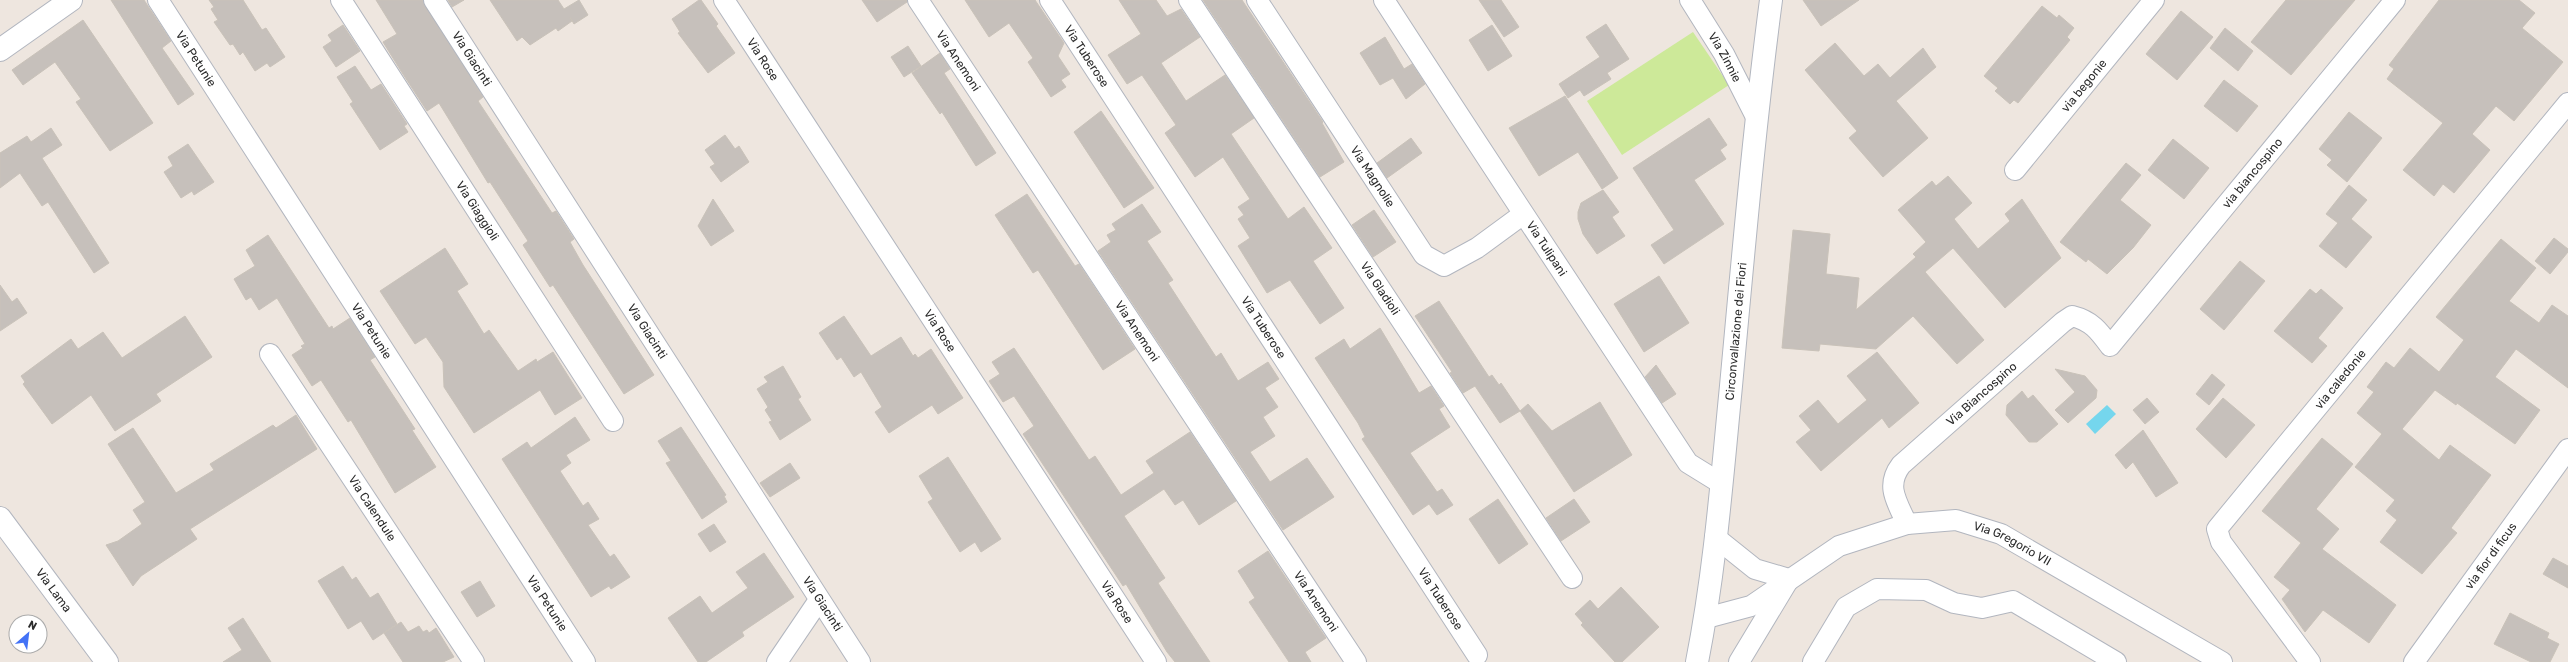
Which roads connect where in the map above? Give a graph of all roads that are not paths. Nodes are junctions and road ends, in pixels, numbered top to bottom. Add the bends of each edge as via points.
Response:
1 (71, 0) edge
2 (158, 0) edge
3 (341, 0) edge
4 (434, 0) edge
5 (724, 0) edge
6 (918, 0) edge
7 (1050, 0) edge
8 (1188, 0) edge
9 (1257, 0) edge
10 (1384, 0) edge
11 (1690, 0) edge
12 (1771, 0) edge
13 (2154, 0) edge
14 (2395, 0) edge
15 (0, 50) edge
16 (2568, 104) edge
17 (1756, 117) junction
18 (2015, 170) dead end
19 (1522, 214) junction
20 (2110, 346) joint
21 (270, 354) dead end
22 (613, 421) dead end
23 (2568, 449) edge
24 (1722, 484) junction
25 (0, 518) edge
26 (1907, 524) junction
27 (1715, 537) junction
28 (1572, 578) dead end
29 (1790, 579) junction
30 (819, 600) junction
31 (1706, 618) junction
32 (1477, 655) dead end
33 (107, 662) edge
34 (474, 662) edge
35 (586, 662) edge
36 (777, 662) edge
37 (860, 662) edge
38 (1156, 662) edge
39 (1356, 662) edge
40 (1697, 662) edge
41 (1739, 662) edge
42 (1813, 662) edge
43 (2116, 662) edge
44 (2222, 662) edge
45 (2310, 662) edge
46 (2414, 662) edge

1 - 15 street
2 - 35 street, Via Petunie
3 - 22 street, Via Giaggioli
4 - 30 street, Via Giacinti
5 - 38 street, Via Rose
6 - 39 street, Via Anemoni
7 - 32 street, Via Tuberose
8 - 28 street, Via Gladioli
9 - 19 street, Via Magnolie via 1424,256 1444,266 1477,248
10 - 19 street, Via Tulipani
11 - 17 street, Via Zinnie via 1724,54
12 - 17 street, Circonvallazione dei Fiori
13 - 18 street, via begonie
14 - 20 street, via biancospino
16 - 45 street, via caledonie via 2217,529 2221,542
17 - 24 street, Circonvallazione dei Fiori
19 - 24 street, Via Tulipani via 1551,253 1688,463
20 - 26 street, Via Biancospino via 2095,326 2085,319 2072,316 2063,322 1901,465 1893,476 1893,485
21 - 34 street, Via Calendule
23 - 46 street, via fior di ficus
24 - 27 street, Circonvallazione dei Fiori
25 - 33 street, Via Lama
26 - 29 street, Via Gregorio VII via 1839,546
26 - 44 street, Via Gregorio VII via 1956,520 2001,534
27 - 29 street via 1755,570
27 - 31 street, Circonvallazione dei Fiori
29 - 31 street, Via Gregorio VII via 1751,606
29 - 41 street, Via Gregorio VII
30 - 36 street
30 - 37 street, Via Giacinti
31 - 40 street, Circonvallazione dei Fiori
42 - 43 street via 1846,606 1877,589 1926,590 1954,603 1982,608 2013,600

